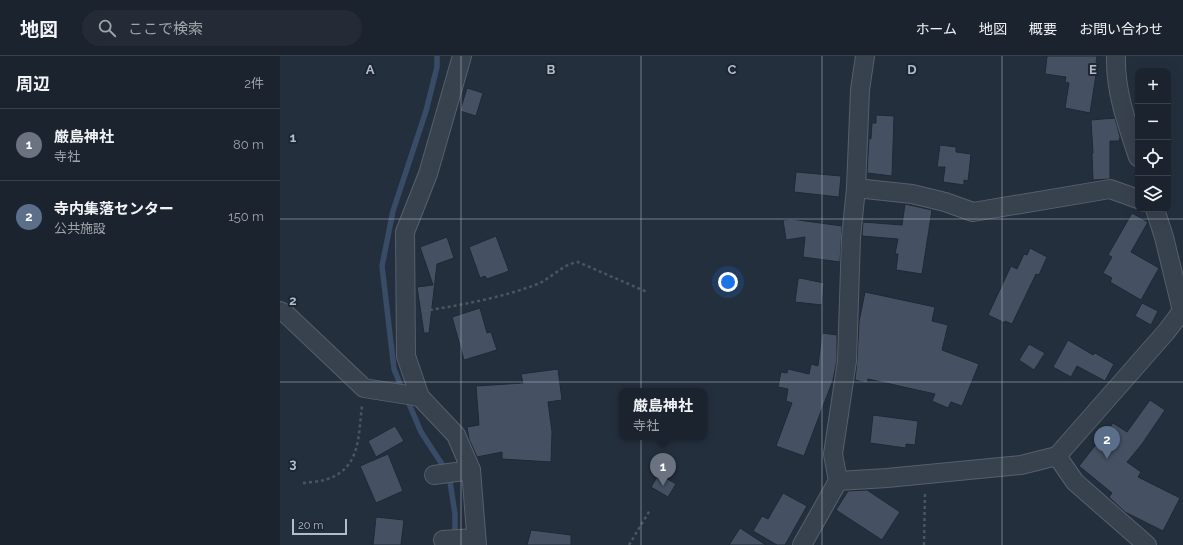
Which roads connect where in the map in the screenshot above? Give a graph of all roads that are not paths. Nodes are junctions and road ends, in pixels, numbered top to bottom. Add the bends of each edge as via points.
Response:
1 (462, 56) edge
2 (866, 56) edge
3 (1116, 56) edge
4 (1135, 147) edge
5 (856, 188) junction
6 (1135, 198) edge
7 (1156, 212) edge
8 (280, 311) edge
9 (1183, 311) edge
10 (419, 397) junction
11 (1057, 456) junction
12 (466, 471) junction
13 (434, 475) dead end
14 (838, 481) junction
15 (443, 540) dead end
16 (473, 541) edge
17 (802, 545) edge
18 (1147, 545) edge

1 - 10 street via 428,174 405,232 406,356
2 - 5 street via 860,90
3 - 4 street via 1122,106
5 - 6 street via 912,194 973,212 1110,189
5 - 14 street via 851,238 848,361 833,454
7 - 9 street
8 - 10 street via 364,388
9 - 11 street
10 - 12 street via 456,435
11 - 14 street via 1021,465
11 - 18 street via 1075,482
12 - 13 street
12 - 16 street
14 - 17 street
15 - 16 street

